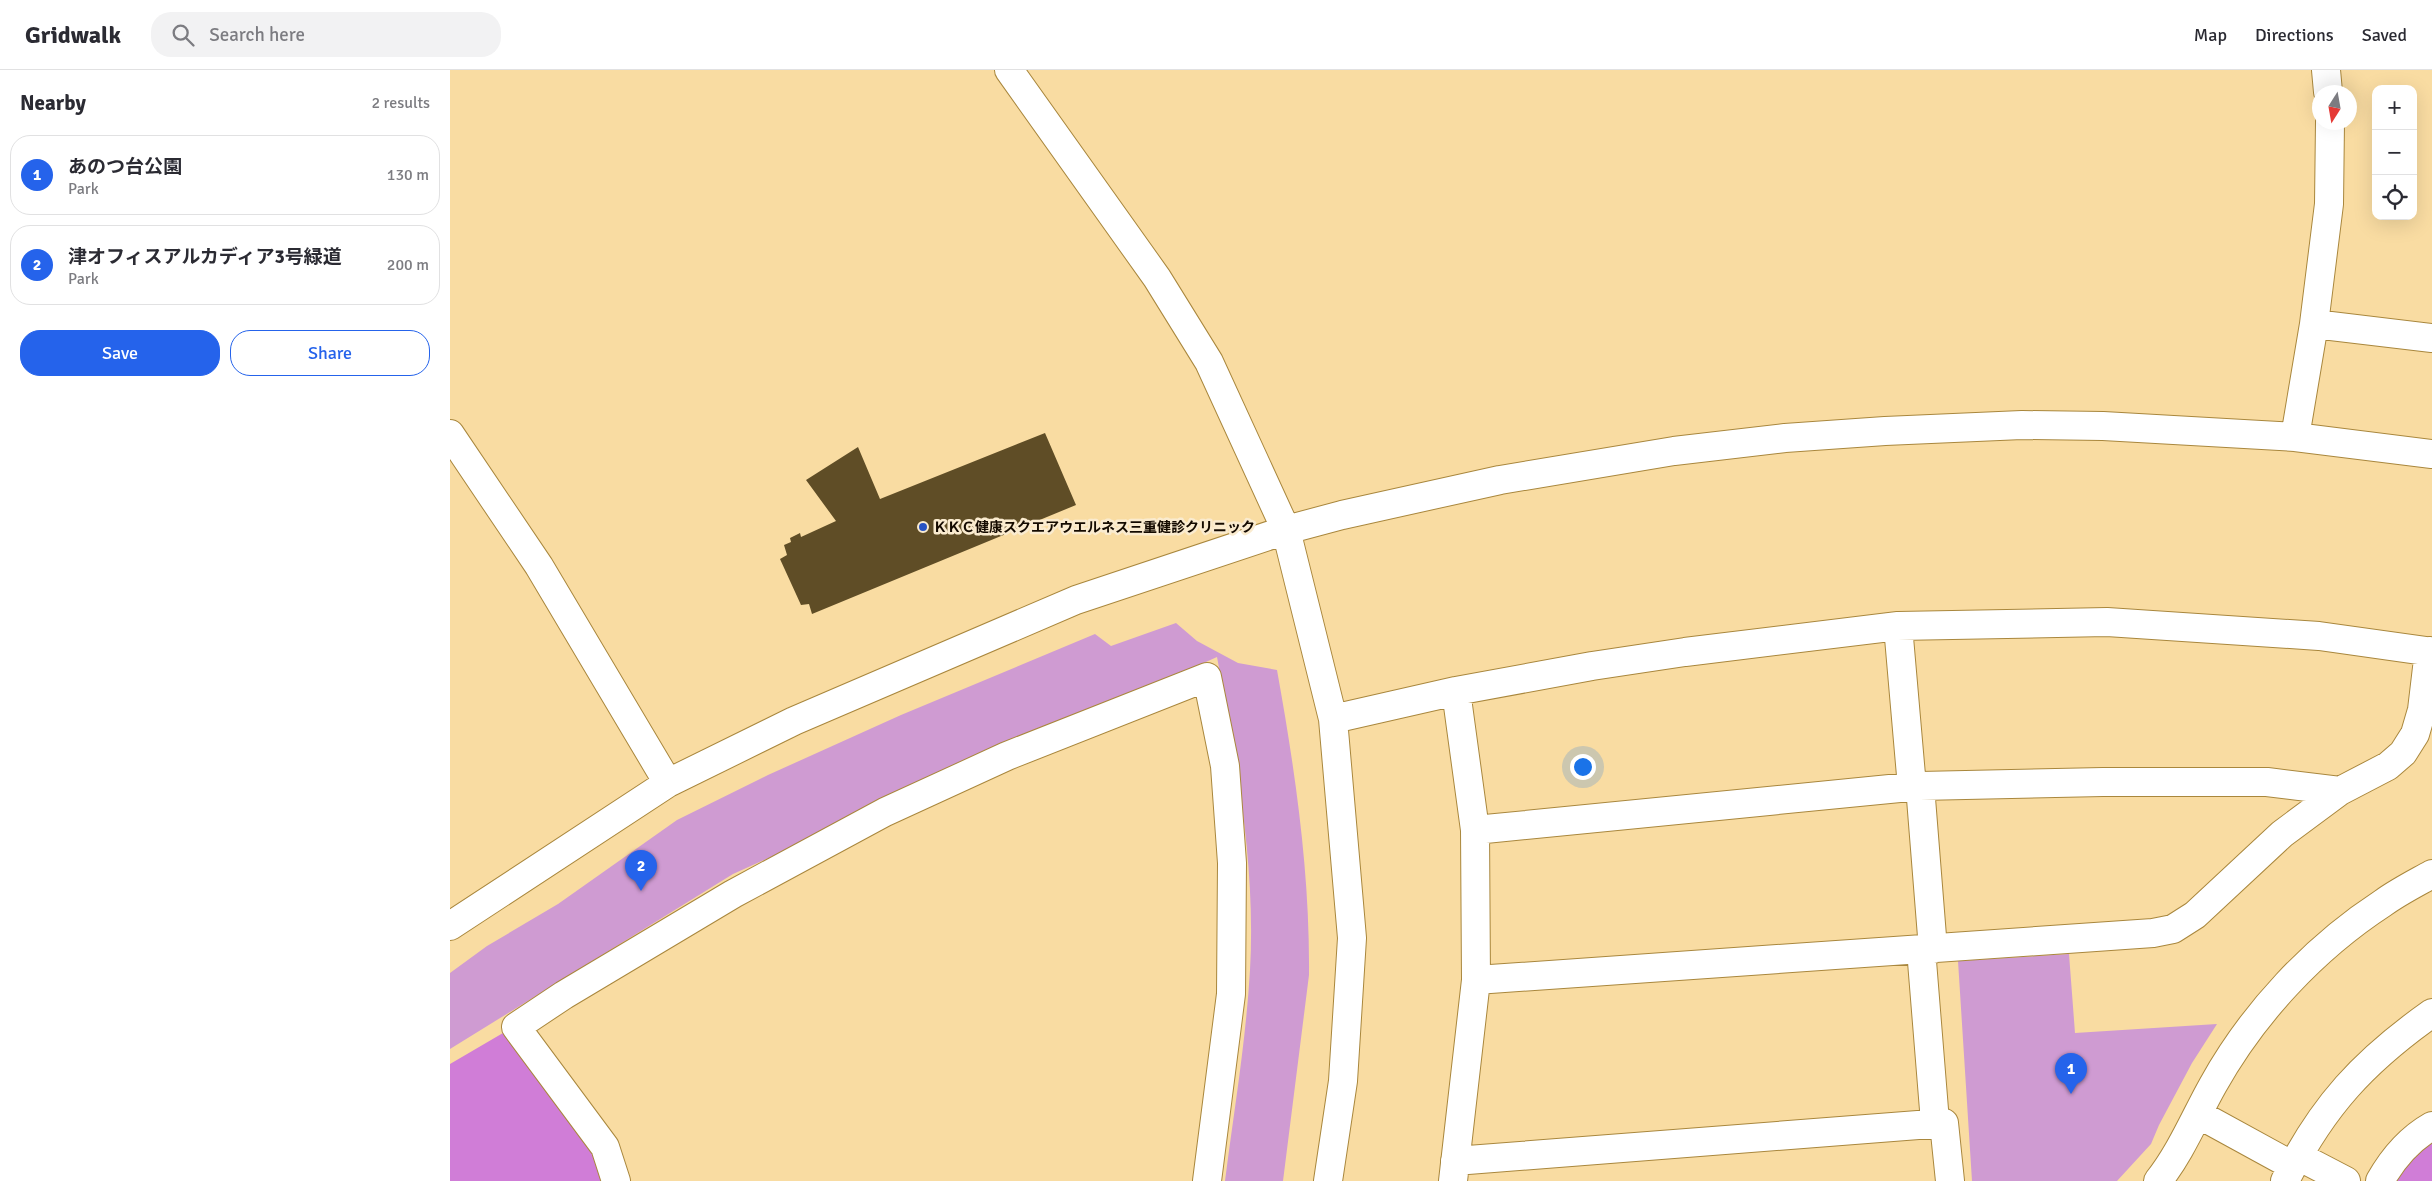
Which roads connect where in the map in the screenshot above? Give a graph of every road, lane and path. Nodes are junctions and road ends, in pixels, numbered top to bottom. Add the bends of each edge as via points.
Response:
1 (1009, 70) edge
2 (2326, 70) edge
3 (2327, 85) edge
4 (2330, 130) edge
5 (2314, 324) junction
6 (2432, 338) edge
7 (450, 434) edge
8 (2295, 437) junction
9 (2432, 454) edge
10 (1286, 530) junction
11 (1898, 626) junction
12 (2431, 652) edge
13 (1456, 691) junction
14 (1333, 719) junction
15 (668, 783) junction
16 (1916, 786) junction
17 (2340, 791) junction
18 (1476, 830) junction
19 (2432, 874) edge
20 (450, 926) edge
21 (1927, 949) junction
22 (1476, 980) junction
23 (2432, 1013) edge
24 (2198, 1114) junction
25 (1935, 1122) junction
26 (2432, 1126) edge
27 (2292, 1168) edge
28 (1454, 1171) edge
29 (616, 1181) edge
30 (1207, 1181) edge
31 (1328, 1181) edge
32 (1950, 1181) edge
33 (2158, 1181) edge
34 (2346, 1181) edge
35 (2380, 1181) edge

1 - 10 street via 1157,278 1209,362
2 - 3 street
4 - 5 street via 2329,204
5 - 6 street
5 - 8 street
7 - 15 street via 539,566
8 - 9 street
8 - 10 street via 2022,425 1785,438 1674,451 1500,480
10 - 14 street
10 - 15 street via 1076,600 794,721
11 - 12 street via 2107,622 2320,636
11 - 13 street via 1685,652
11 - 16 street
12 - 17 street via 2422,710 2415,734 2403,753 2388,766
13 - 14 street
13 - 18 street
14 - 31 street via 1352,938 1343,1081
15 - 20 street
16 - 17 street via 2267,782
16 - 18 street
16 - 21 street
17 - 21 street via 2282,834 2195,915 2173,929
18 - 22 street
19 - 24 street via 2382,903 2309,962 2273,1000 2242,1041
21 - 22 street
21 - 25 street
22 - 28 street
23 - 27 street via 2372,1060 2340,1092
24 - 27 street
24 - 33 street
25 - 28 street
25 - 32 street via 1944,1123
26 - 35 street via 2403,1148
27 - 34 street
29 - 30 street via 605,1147 516,1027 733,894 885,812 1007,756 1207,677 1224,766 1232,863 1231,994

